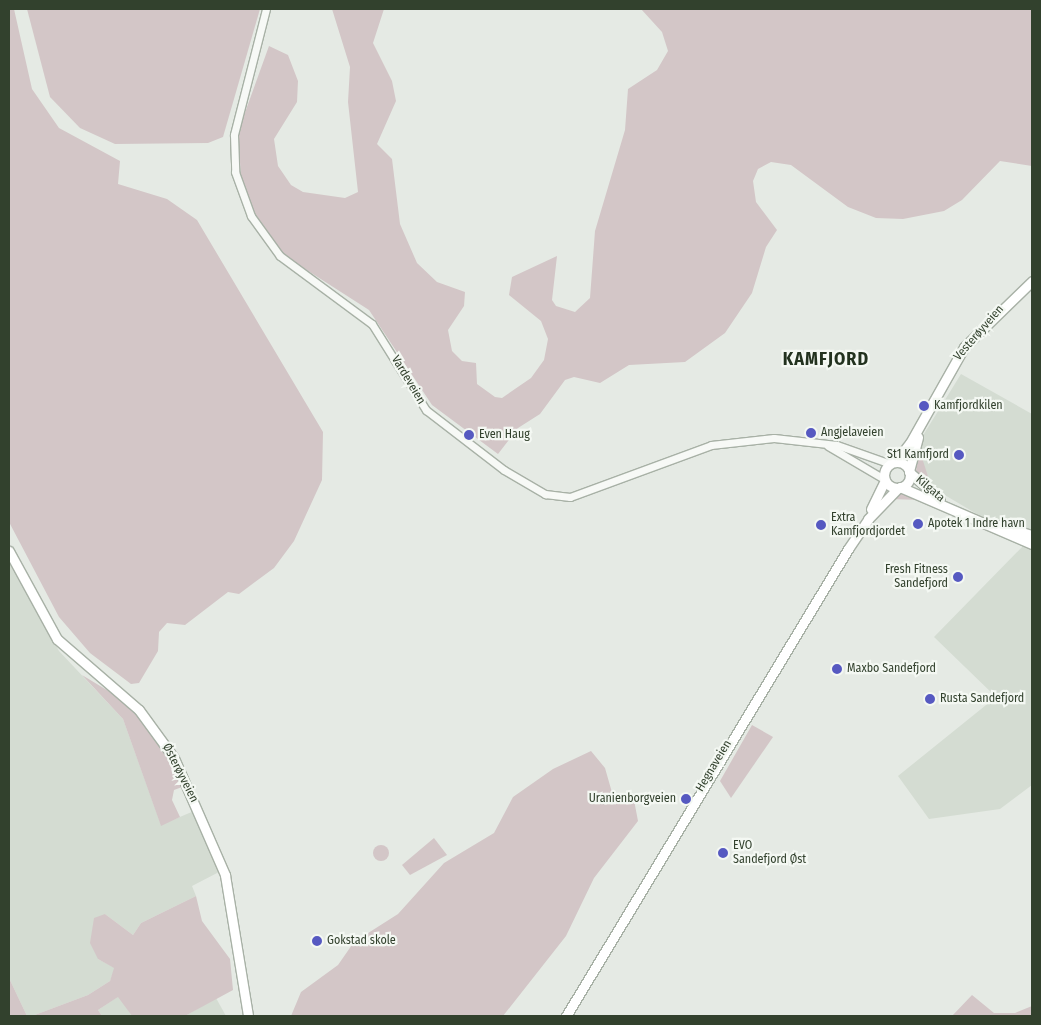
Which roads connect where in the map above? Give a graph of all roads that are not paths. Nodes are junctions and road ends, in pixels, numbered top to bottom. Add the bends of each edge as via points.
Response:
1 (266, 9) edge
2 (1032, 281) edge
3 (923, 420) junction
4 (827, 446) junction
5 (893, 463) junction
6 (909, 471) junction
7 (885, 480) junction
8 (899, 488) junction
9 (950, 506) junction
10 (868, 519) junction
11 (984, 521) junction
12 (1032, 535) edge
13 (1032, 544) edge
14 (9, 551) edge
15 (248, 1016) edge
16 (566, 1016) edge

1 - 4 street, Vardeveien via 234,125 234,163 242,195 262,235 280,256 372,324 414,395 447,428 520,482 562,497 588,492 723,442 774,438
2 - 3 main road, Vesterøyveien via 964,347
3 - 5 main road, Vesterøyveien
3 - 6 main road, Vesterøyveien
4 - 5 street, Vardeveien
4 - 7 street, Vardeveien
5 - 6 main road, Kilgata
5 - 7 main road, Vesterøyveien
6 - 8 main road, Vesterøyveien via 908,481
6 - 9 main road, Kilgata
7 - 8 main road, Kilgata
7 - 10 main road, Hegnaveien
8 - 9 main road, Kilgata
8 - 10 main road, Hegnaveien
9 - 11 main road, Kilgata
10 - 16 main road, Hegnaveien via 708,775
11 - 12 main road, Kilgata
11 - 13 main road, Kilgata
14 - 15 main road, Østerøyveien via 57,639 139,710 174,758 225,875

